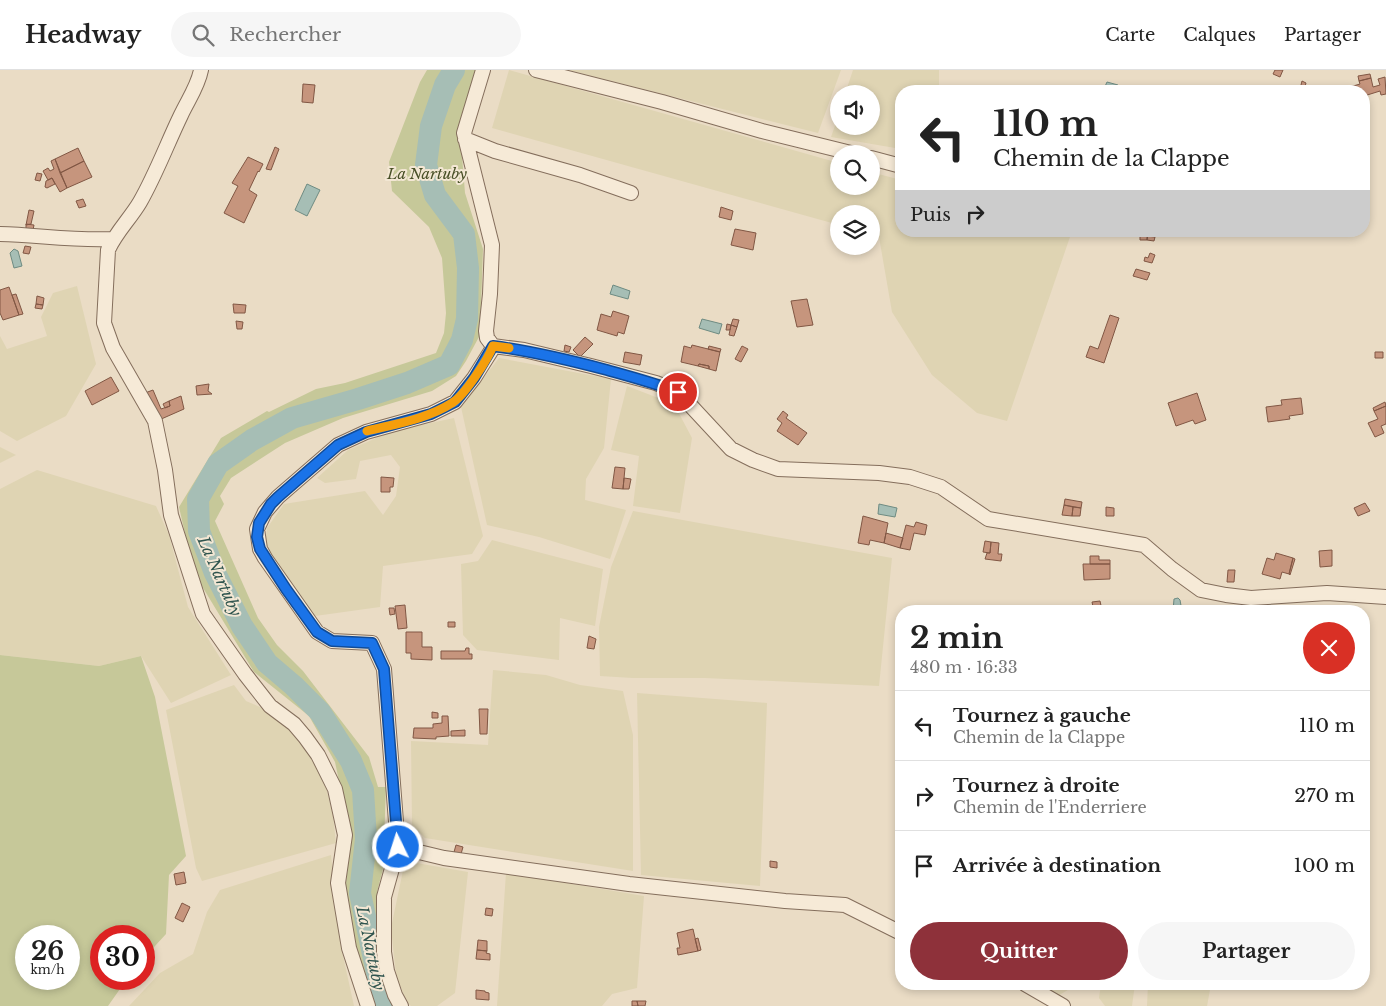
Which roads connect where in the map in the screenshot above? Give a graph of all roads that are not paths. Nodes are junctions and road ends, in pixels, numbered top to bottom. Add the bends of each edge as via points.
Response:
1 (201, 70) edge
2 (483, 70) edge
3 (536, 70) edge
4 (465, 139) junction
5 (830, 148) edge
6 (880, 160) edge
7 (895, 164) edge
8 (631, 193) dead end
9 (0, 234) edge
10 (113, 240) junction
11 (493, 346) junction
12 (1386, 597) edge
13 (398, 847) junction
14 (895, 930) edge
15 (1035, 990) edge
16 (368, 1006) edge
17 (401, 1006) edge
18 (1063, 1006) edge

1 - 10 street via 156,172 139,204
2 - 4 street
3 - 5 street
4 - 8 street
4 - 11 street via 492,245 486,332
6 - 7 street
9 - 10 street
10 - 16 street via 108,250 104,323 113,348 155,421 171,515 203,614 270,706 305,737 335,789 345,835 338,883 349,948
11 - 12 street via 591,366 678,392 731,449 778,469 910,477 941,487 988,519 1144,545 1201,590 1251,598 1327,594
11 - 13 street via 455,402 431,414 366,432 338,445 271,504 257,529 265,558 317,632 332,641 372,643 376,649 384,669
13 - 14 street via 444,858 629,884 845,905
13 - 17 street via 384,897 384,952 387,971
15 - 18 street

